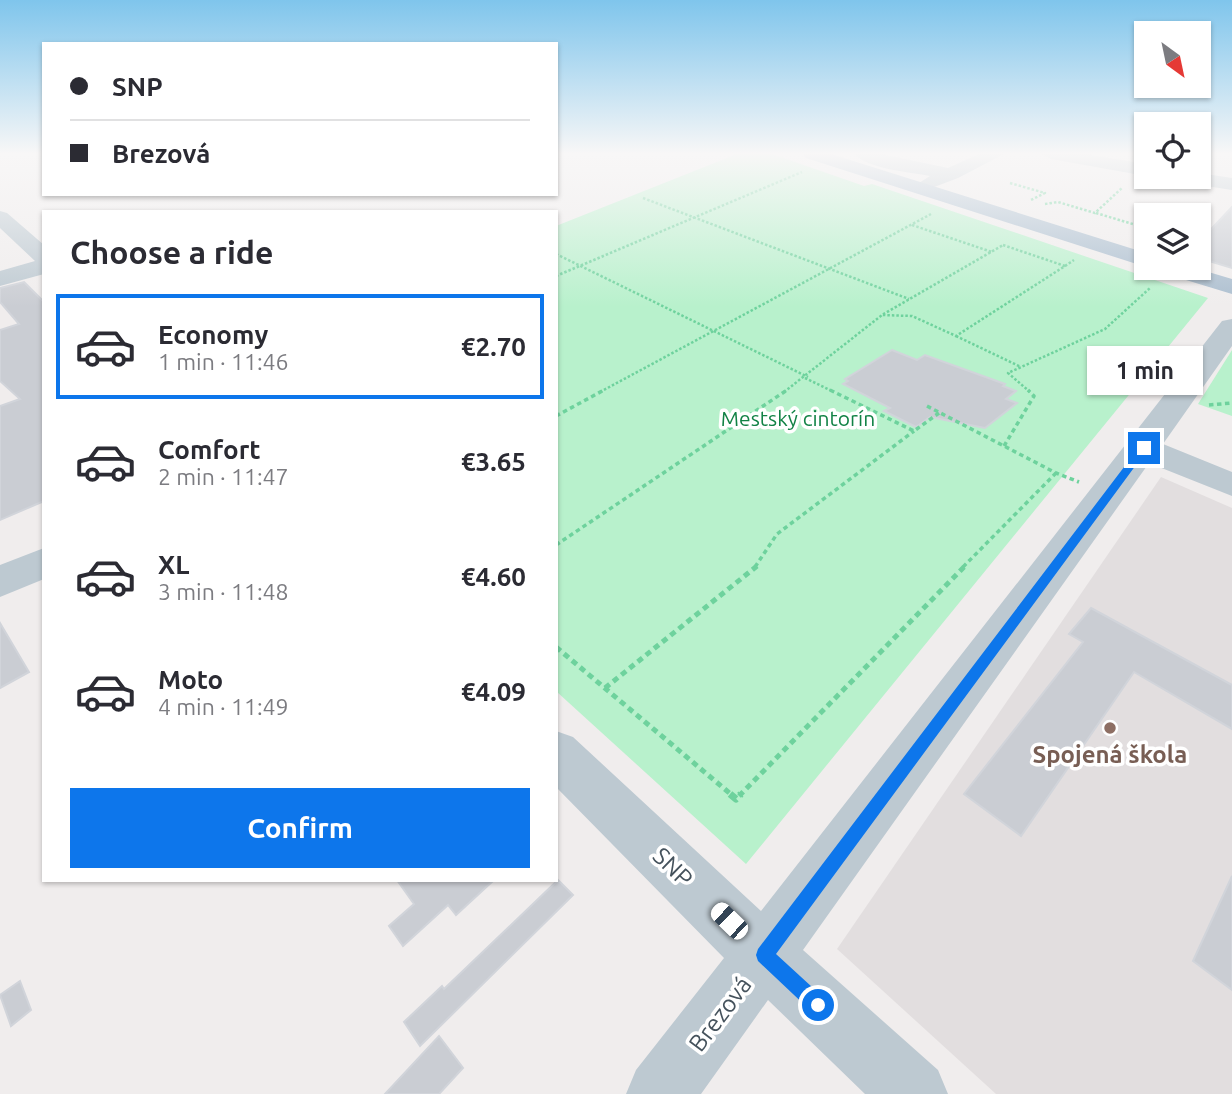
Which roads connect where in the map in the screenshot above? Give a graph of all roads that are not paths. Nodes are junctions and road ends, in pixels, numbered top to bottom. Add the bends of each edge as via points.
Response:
1 (971, 205) edge
2 (0, 217) edge
3 (42, 255) edge
4 (1134, 256) edge
5 (42, 267) edge
6 (0, 279) edge
7 (1210, 280) edge
8 (1232, 287) edge
9 (1232, 327) edge
10 (1144, 448) junction
11 (1232, 485) edge
12 (42, 563) edge
13 (0, 582) edge
14 (558, 755) edge
15 (764, 955) junction
16 (660, 1094) edge
17 (914, 1094) edge

1 - 4 main road
2 - 3 street
5 - 6 street
7 - 8 main road
9 - 10 street, Brezová
10 - 11 street
10 - 15 street, Brezová
12 - 13 street
14 - 15 street, SNP
15 - 16 street, Brezová
15 - 17 street, SNP

